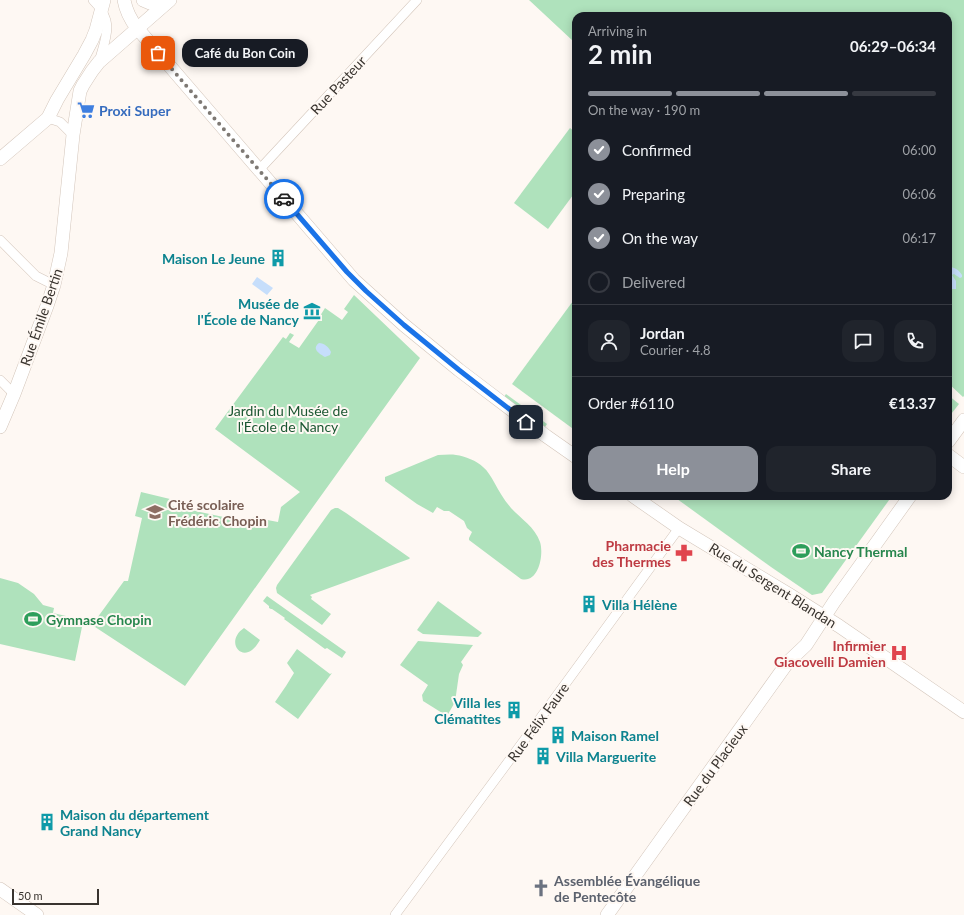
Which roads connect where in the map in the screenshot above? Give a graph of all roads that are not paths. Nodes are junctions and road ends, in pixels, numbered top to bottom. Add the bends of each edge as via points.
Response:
1 (124, 0) edge
2 (143, 0) edge
3 (417, 0) edge
4 (99, 3) edge
5 (166, 3) edge
6 (137, 28) junction
7 (99, 62) junction
8 (48, 118) junction
9 (73, 135) junction
10 (0, 159) edge
11 (259, 170) junction
12 (0, 240) edge
13 (54, 285) junction
14 (0, 380) edge
15 (14, 394) junction
16 (964, 420) edge
17 (0, 425) edge
18 (952, 436) edge
19 (572, 454) edge
20 (952, 459) edge
21 (964, 467) edge
22 (639, 500) edge
23 (907, 500) edge
24 (679, 528) junction
25 (825, 617) junction
26 (964, 712) edge
27 (0, 889) edge
28 (37, 915) edge
29 (396, 915) edge
30 (606, 915) edge

1 - 6 street via 126,10
2 - 5 street via 150,3
3 - 11 street, Rue Pasteur
4 - 7 street via 107,28
4 - 8 street via 96,30
5 - 6 street
6 - 7 street
6 - 11 street
7 - 9 street, Rue Émile Bertin via 80,91
8 - 9 street via 60,122
8 - 10 street
9 - 13 street, Rue Émile Bertin via 61,253
11 - 19 street via 358,284 459,370
12 - 13 street via 36,276
13 - 15 street, Rue Émile Bertin
14 - 15 street
15 - 17 street, Rue Émile Bertin
16 - 18 street
20 - 21 street
22 - 24 street, Rue du Sergent Blandan
23 - 25 street, Rue du Placieux
24 - 25 street, Rue du Sergent Blandan
24 - 29 street, Rue Félix Faure
25 - 26 street, Rue du Sergent Blandan
25 - 30 street, Rue du Placieux via 806,645 788,662
27 - 28 street

